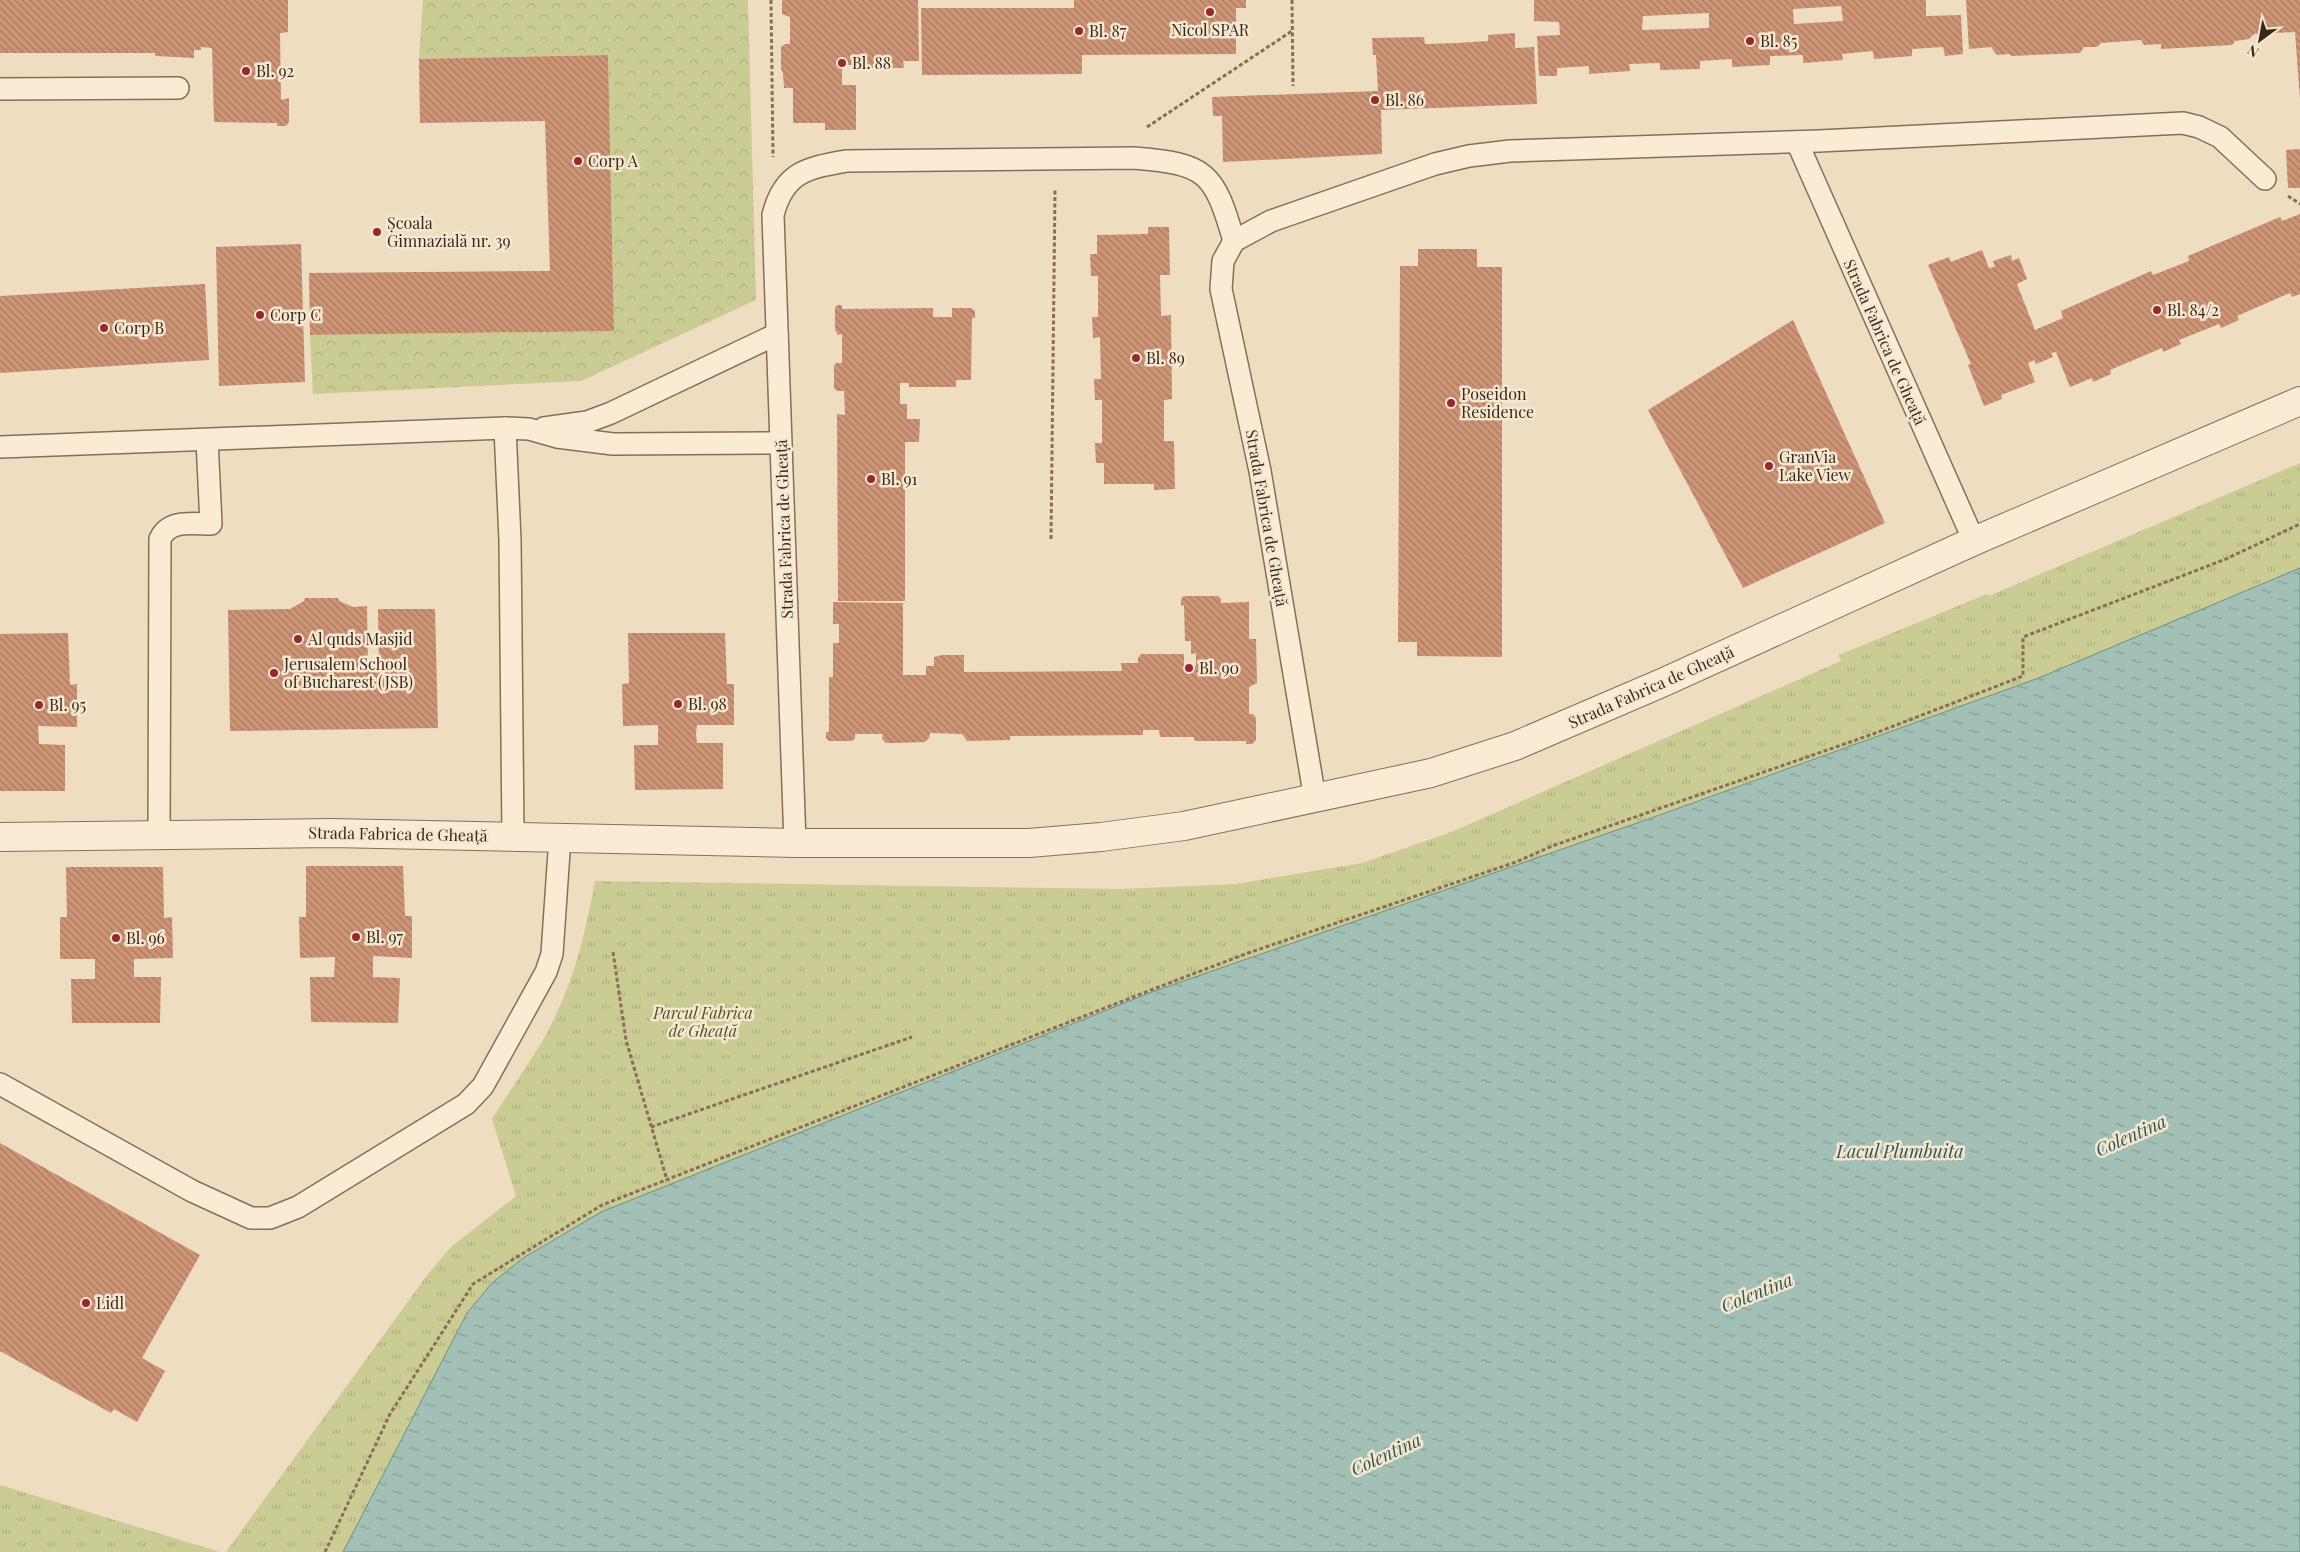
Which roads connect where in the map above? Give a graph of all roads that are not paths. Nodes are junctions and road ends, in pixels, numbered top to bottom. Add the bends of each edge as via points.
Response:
1 (178, 88) dead end
2 (0, 89) edge
3 (1797, 142) junction
4 (2265, 179) dead end
5 (1234, 241) junction
6 (777, 334) junction
7 (2300, 401) edge
8 (505, 428) junction
9 (529, 428) junction
10 (207, 440) junction
11 (780, 443) junction
12 (0, 447) edge
13 (1974, 541) junction
14 (1316, 799) junction
15 (159, 834) junction
16 (513, 835) junction
17 (0, 837) edge
18 (560, 837) junction
19 (795, 843) junction
20 (0, 1084) edge

1 - 2 lane
3 - 4 lane via 2183,123 2220,137
3 - 5 lane via 1510,151 1469,156 1435,164 1271,221
3 - 13 lane, Strada Fabrica de Gheață
5 - 6 lane, Strada Fabrica de Gheață via 1218,192 1209,179 1175,161 1134,158 846,161 798,175 778,196 773,214
5 - 14 lane, Strada Fabrica de Gheață via 1223,261 1221,289 1265,498
6 - 9 lane via 611,413 587,422
6 - 11 lane, Strada Fabrica de Gheață
7 - 13 street, Strada Fabrica de Gheață
8 - 9 lane
8 - 10 lane
8 - 16 lane via 510,540
9 - 11 lane via 557,437 612,444
10 - 12 lane
10 - 15 lane via 211,524 177,524 168,528 160,539
11 - 19 lane, Strada Fabrica de Gheață
13 - 14 street, Strada Fabrica de Gheață via 1672,679 1515,746 1431,773
14 - 19 street, Strada Fabrica de Gheață via 1184,826 1101,838 1029,843
15 - 16 street, Strada Fabrica de Gheață
15 - 17 street, Strada Fabrica de Gheață
16 - 18 street, Strada Fabrica de Gheață
18 - 19 street, Strada Fabrica de Gheață
18 - 20 lane via 550,962 539,988 483,1086 466,1104 298,1207 270,1218 251,1218 192,1191

